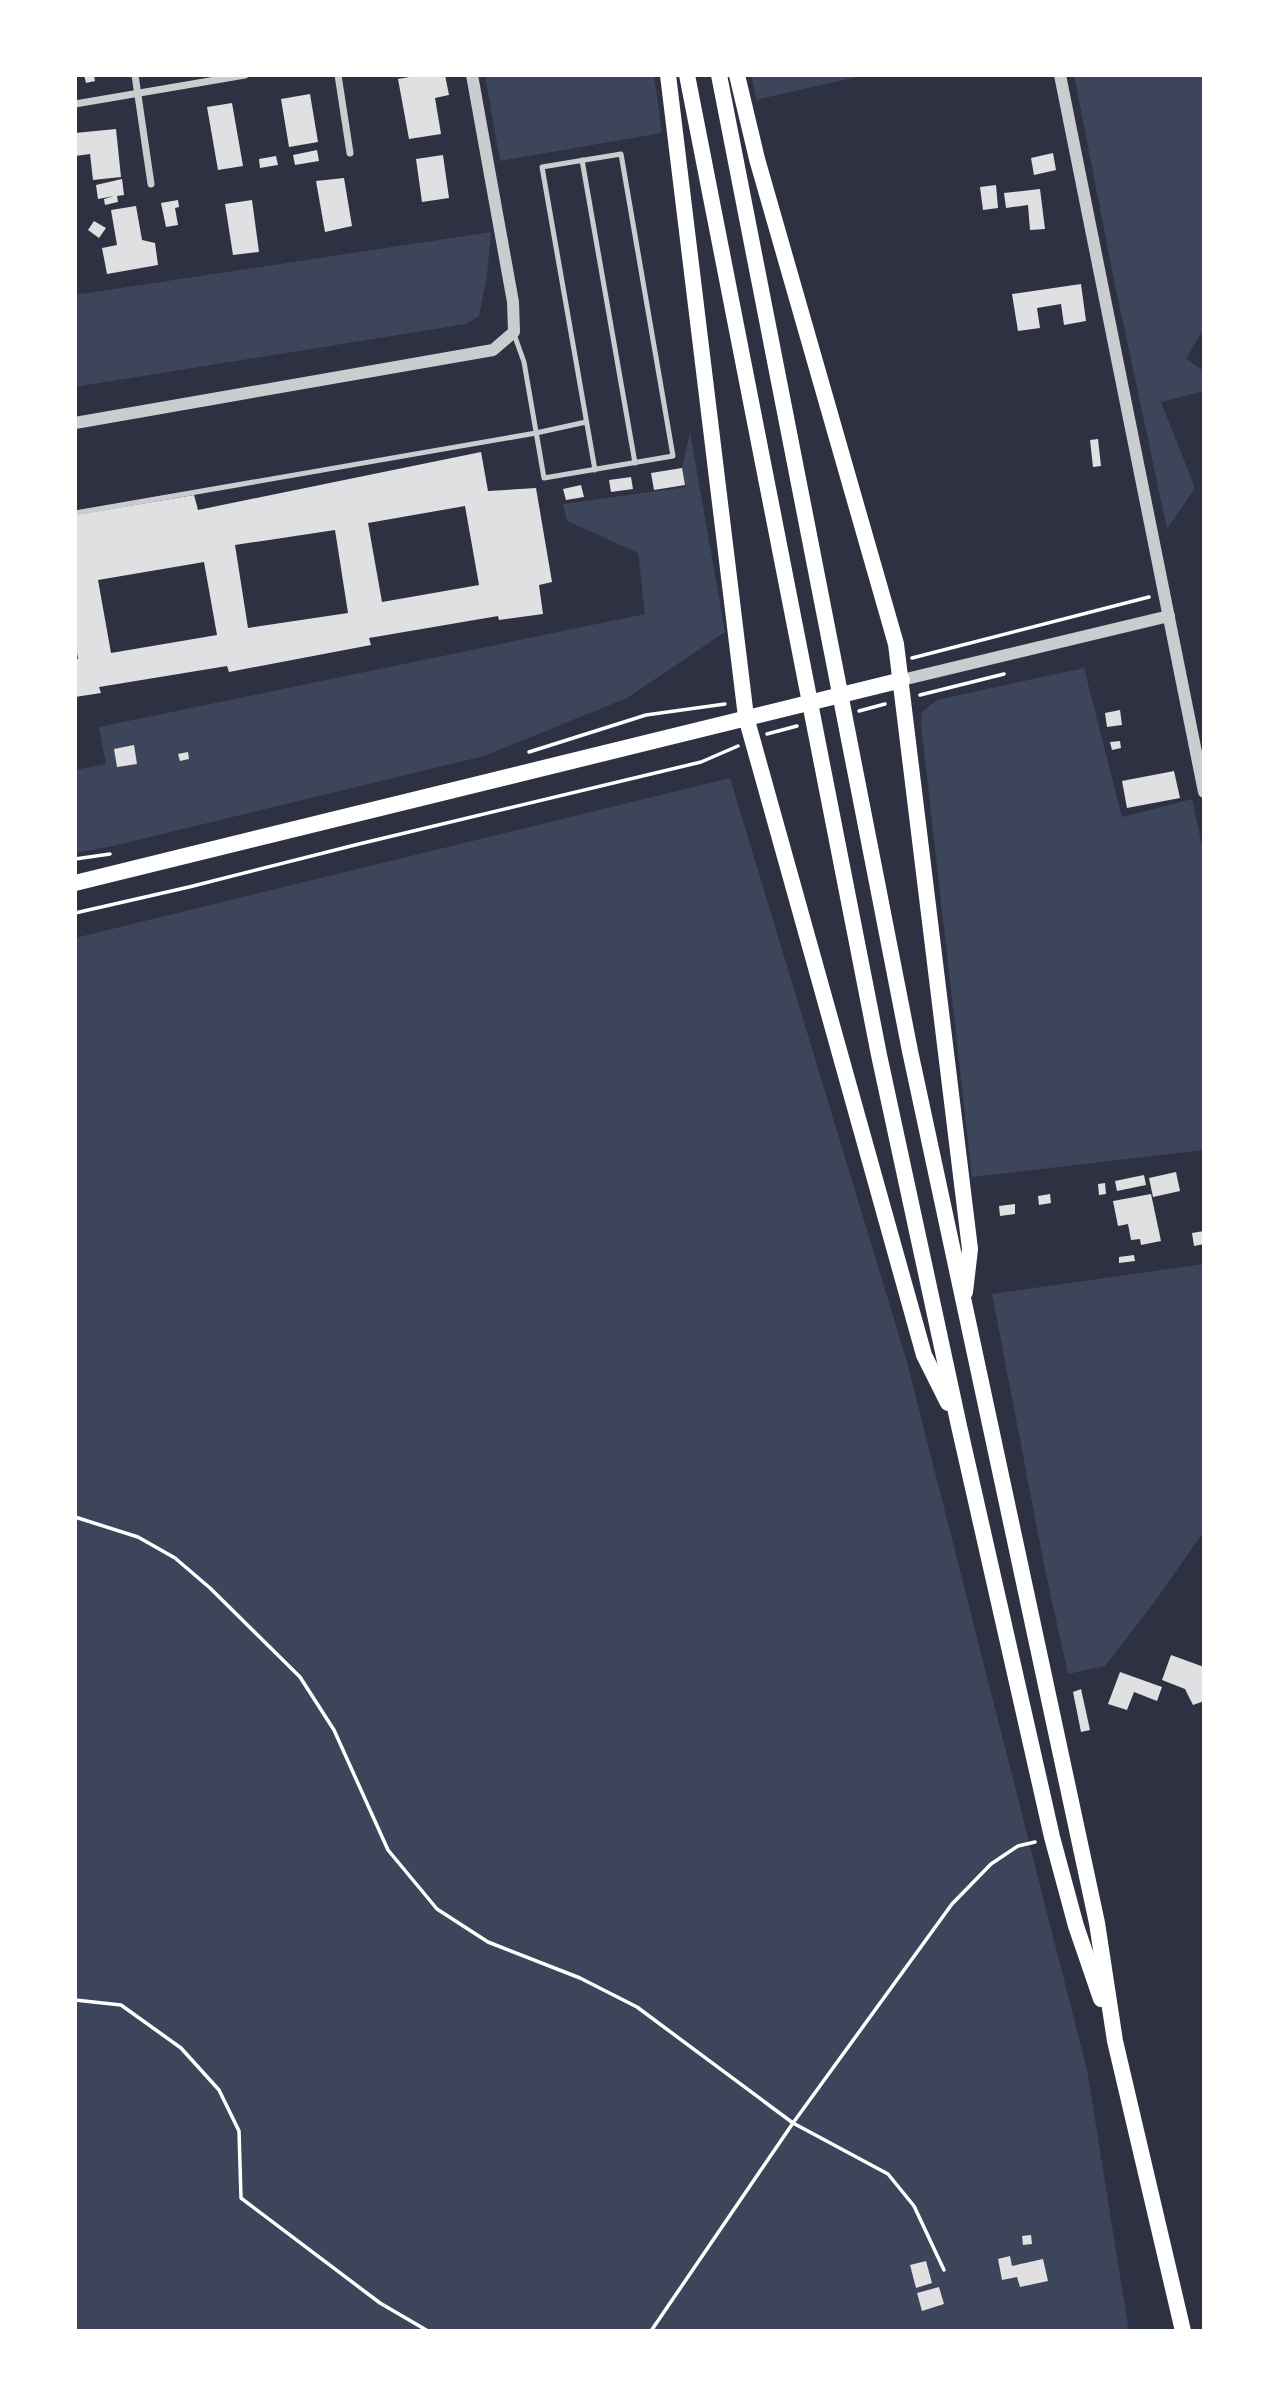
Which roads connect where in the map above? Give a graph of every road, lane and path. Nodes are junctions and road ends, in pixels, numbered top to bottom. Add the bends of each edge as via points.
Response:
1 (135, 75) edge
2 (245, 75) edge
3 (338, 75) edge
4 (472, 75) edge
5 (668, 75) edge
6 (687, 75) edge
7 (719, 75) edge
8 (737, 75) edge
9 (1060, 75) edge
10 (138, 93) junction
11 (75, 104) edge
12 (350, 153) dead end
13 (582, 160) junction
14 (151, 184) dead end
15 (513, 332) junction
16 (586, 422) junction
17 (75, 423) edge
18 (536, 433) junction
19 (635, 463) junction
20 (594, 470) junction
21 (75, 513) edge
22 (1165, 593) junction
23 (1169, 616) junction
24 (898, 661) junction
25 (901, 680) junction
26 (750, 711) junction
27 (752, 739) junction
28 (524, 753) dead end
29 (1204, 792) edge
30 (116, 853) dead end
31 (75, 859) edge
32 (75, 883) edge
33 (75, 913) edge
34 (964, 1309) junction
35 (959, 1426) junction
36 (75, 1517) edge
37 (1052, 1838) junction
38 (75, 2000) edge
39 (1115, 2041) junction
40 (793, 2123) junction
41 (944, 2270) dead end
42 (428, 2331) edge
43 (651, 2331) edge
44 (1183, 2331) edge

1 - 10 street
2 - 10 street
3 - 12 street
4 - 15 street via 513,302
5 - 26 main road
6 - 35 main road via 879,1055
7 - 34 main road
8 - 24 main road
9 - 22 street
10 - 11 street
10 - 14 street
13 - 16 lane via 542,167
13 - 19 lane
13 - 19 lane via 621,154 673,456
15 - 17 street via 493,350
15 - 18 lane via 524,362
16 - 18 lane
16 - 20 lane
18 - 20 lane via 544,478
18 - 21 lane
19 - 20 lane
22 - 23 street
22 - 24 path
23 - 25 street
23 - 29 street
24 - 25 main road
25 - 26 main road
25 - 34 main road via 970,1249
26 - 27 main road
26 - 28 path via 646,715
26 - 32 main road
27 - 33 path via 701,762
27 - 35 main road via 924,1355
30 - 31 path
34 - 39 main road via 1097,1923
35 - 37 main road
36 - 40 path via 138,1537 175,1558 300,1677 334,1730 388,1850 437,1909 488,1942 580,1978 637,2007
37 - 39 main road
37 - 40 path via 1018,1846 991,1864 952,1905
38 - 42 path via 121,2005 181,2048 219,2090 239,2131 242,2198 380,2303
39 - 44 main road
40 - 41 path via 888,2174 914,2206
40 - 43 path

